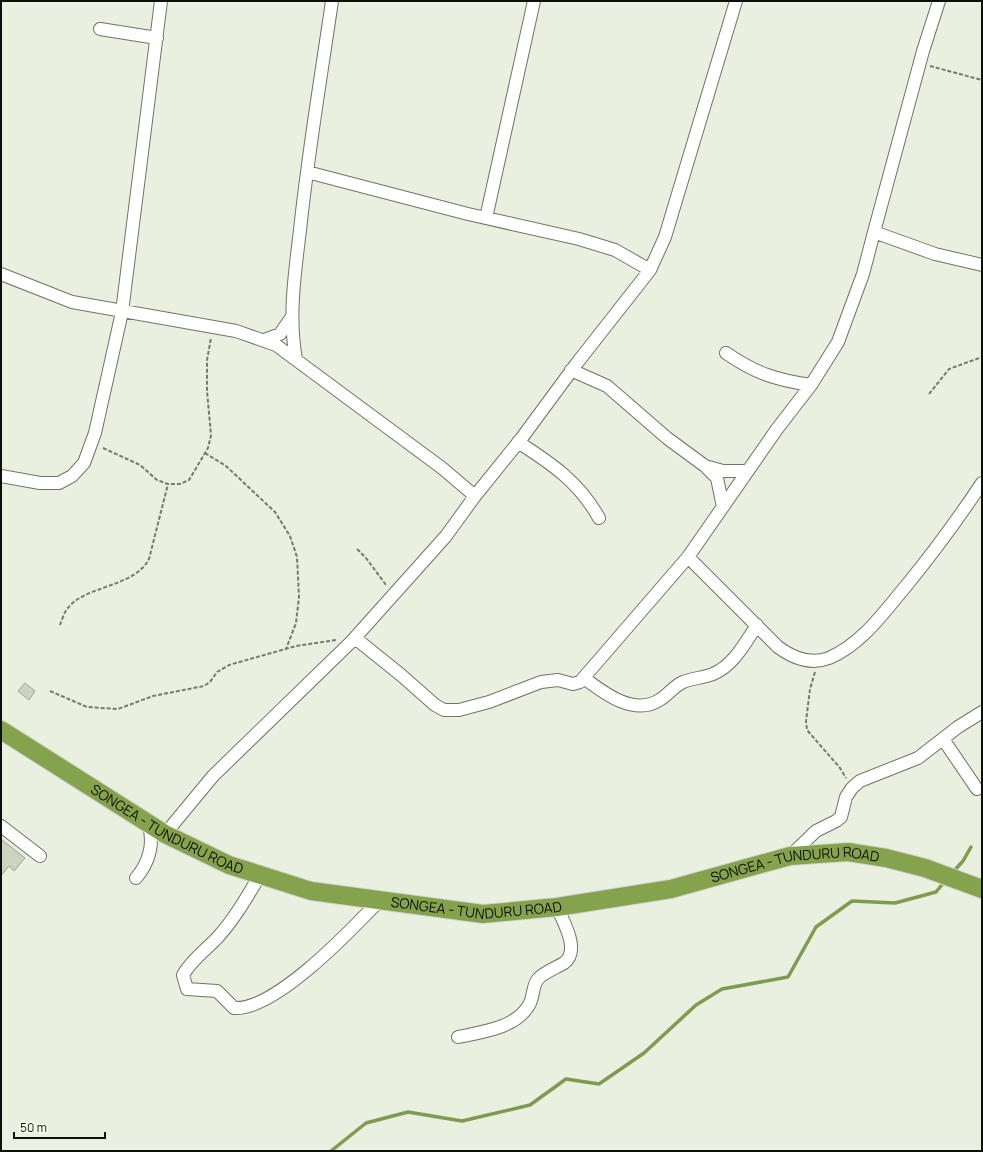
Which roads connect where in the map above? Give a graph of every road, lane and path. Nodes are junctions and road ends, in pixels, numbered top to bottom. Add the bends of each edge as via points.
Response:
1 (161, 1) edge
2 (332, 1) edge
3 (534, 1) edge
4 (736, 1) edge
5 (939, 1) edge
6 (100, 29) dead end
7 (156, 38) junction
8 (920, 64) junction
9 (982, 80) edge
10 (307, 172) junction
11 (486, 218) junction
12 (874, 232) junction
13 (982, 265) edge
14 (650, 270) junction
15 (1, 274) edge
16 (122, 312) junction
17 (291, 318) junction
18 (212, 327) junction
19 (264, 340) junction
20 (726, 353) dead end
21 (982, 357) edge
22 (296, 359) junction
23 (572, 370) junction
24 (811, 385) junction
25 (929, 394) dead end
26 (518, 442) junction
27 (91, 445) junction
28 (205, 453) junction
29 (705, 466) junction
30 (748, 471) junction
31 (1, 476) edge
32 (982, 483) edge
33 (168, 484) junction
34 (475, 496) junction
35 (723, 507) junction
36 (599, 518) dead end
37 (357, 548) dead end
38 (688, 557) junction
39 (392, 594) junction
40 (60, 625) dead end
41 (757, 625) junction
42 (353, 639) junction
43 (286, 649) junction
44 (820, 659) junction
45 (584, 678) junction
46 (50, 691) dead end
47 (982, 712) edge
48 (1, 730) edge
49 (943, 739) junction
50 (852, 788) junction
51 (977, 789) dead end
52 (148, 823) junction
53 (1, 826) edge
54 (165, 834) junction
55 (40, 856) dead end
56 (790, 856) junction
57 (260, 875) junction
58 (136, 878) dead end
59 (974, 886) edge
60 (379, 901) junction
61 (557, 907) junction
62 (458, 1037) dead end

1 - 7 street
2 - 10 street
3 - 11 street
4 - 14 street via 665,237
5 - 8 street
6 - 7 street
7 - 16 street
8 - 9 path
8 - 12 street
10 - 11 street
10 - 17 street
11 - 14 street via 579,239 615,250
12 - 13 street via 935,254
12 - 24 street via 838,342
14 - 23 street
15 - 16 street via 72,302
16 - 18 street
16 - 27 street
17 - 19 street via 280,334
17 - 22 street
18 - 19 street
18 - 28 path via 207,360 211,435
19 - 22 street
20 - 24 street via 762,375
21 - 25 path via 950,369
22 - 34 street via 442,468
23 - 26 street
23 - 29 street via 607,386 671,441
24 - 30 street
26 - 34 street
26 - 36 street via 556,467 588,499
27 - 31 street via 84,463 72,476 59,483 40,483
27 - 33 path via 140,465 156,480
28 - 33 path via 189,480 180,484
28 - 43 path via 226,466 275,512 290,536 297,557 299,597 296,623
29 - 30 street via 723,471
29 - 35 street via 717,478
30 - 35 street
32 - 44 street via 953,526 869,630 851,645 828,658
33 - 40 path via 145,566 110,587 76,600 67,608
34 - 39 street via 446,536
35 - 38 street
37 - 39 path
38 - 41 street
38 - 45 street
39 - 42 street
41 - 44 street via 790,656 798,659
41 - 45 street via 732,661 721,670 684,682 653,704 627,704 602,692
42 - 43 path via 330,640
42 - 45 street via 401,675 434,705 444,710 459,710 489,702 541,682 558,680 573,684
42 - 54 street via 213,776
43 - 46 path via 229,665 217,672 210,682 198,688 153,696 118,709 87,707
44 - 50 path via 811,683 807,730 840,768
47 - 49 street
48 - 52 highway, SONGEA - TUNDURU ROAD
49 - 50 street via 918,758 872,775
49 - 51 street
50 - 56 street via 846,797 842,817 816,831
52 - 54 highway, SONGEA - TUNDURU ROAD
52 - 58 street via 151,837 149,857
53 - 55 street
54 - 57 highway, SONGEA - TUNDURU ROAD via 229,865
56 - 59 highway, SONGEA - TUNDURU ROAD via 848,852 886,858 925,868
56 - 61 highway, SONGEA - TUNDURU ROAD via 671,889
57 - 60 highway, SONGEA - TUNDURU ROAD via 310,892
57 - 60 street via 241,909 218,938 188,964 183,975 187,989 217,991 234,1008 247,1008 263,1002 287,986 345,936
60 - 61 highway, SONGEA - TUNDURU ROAD via 483,914
61 - 62 street via 571,944 570,956 566,962 538,979 528,1007 513,1021

